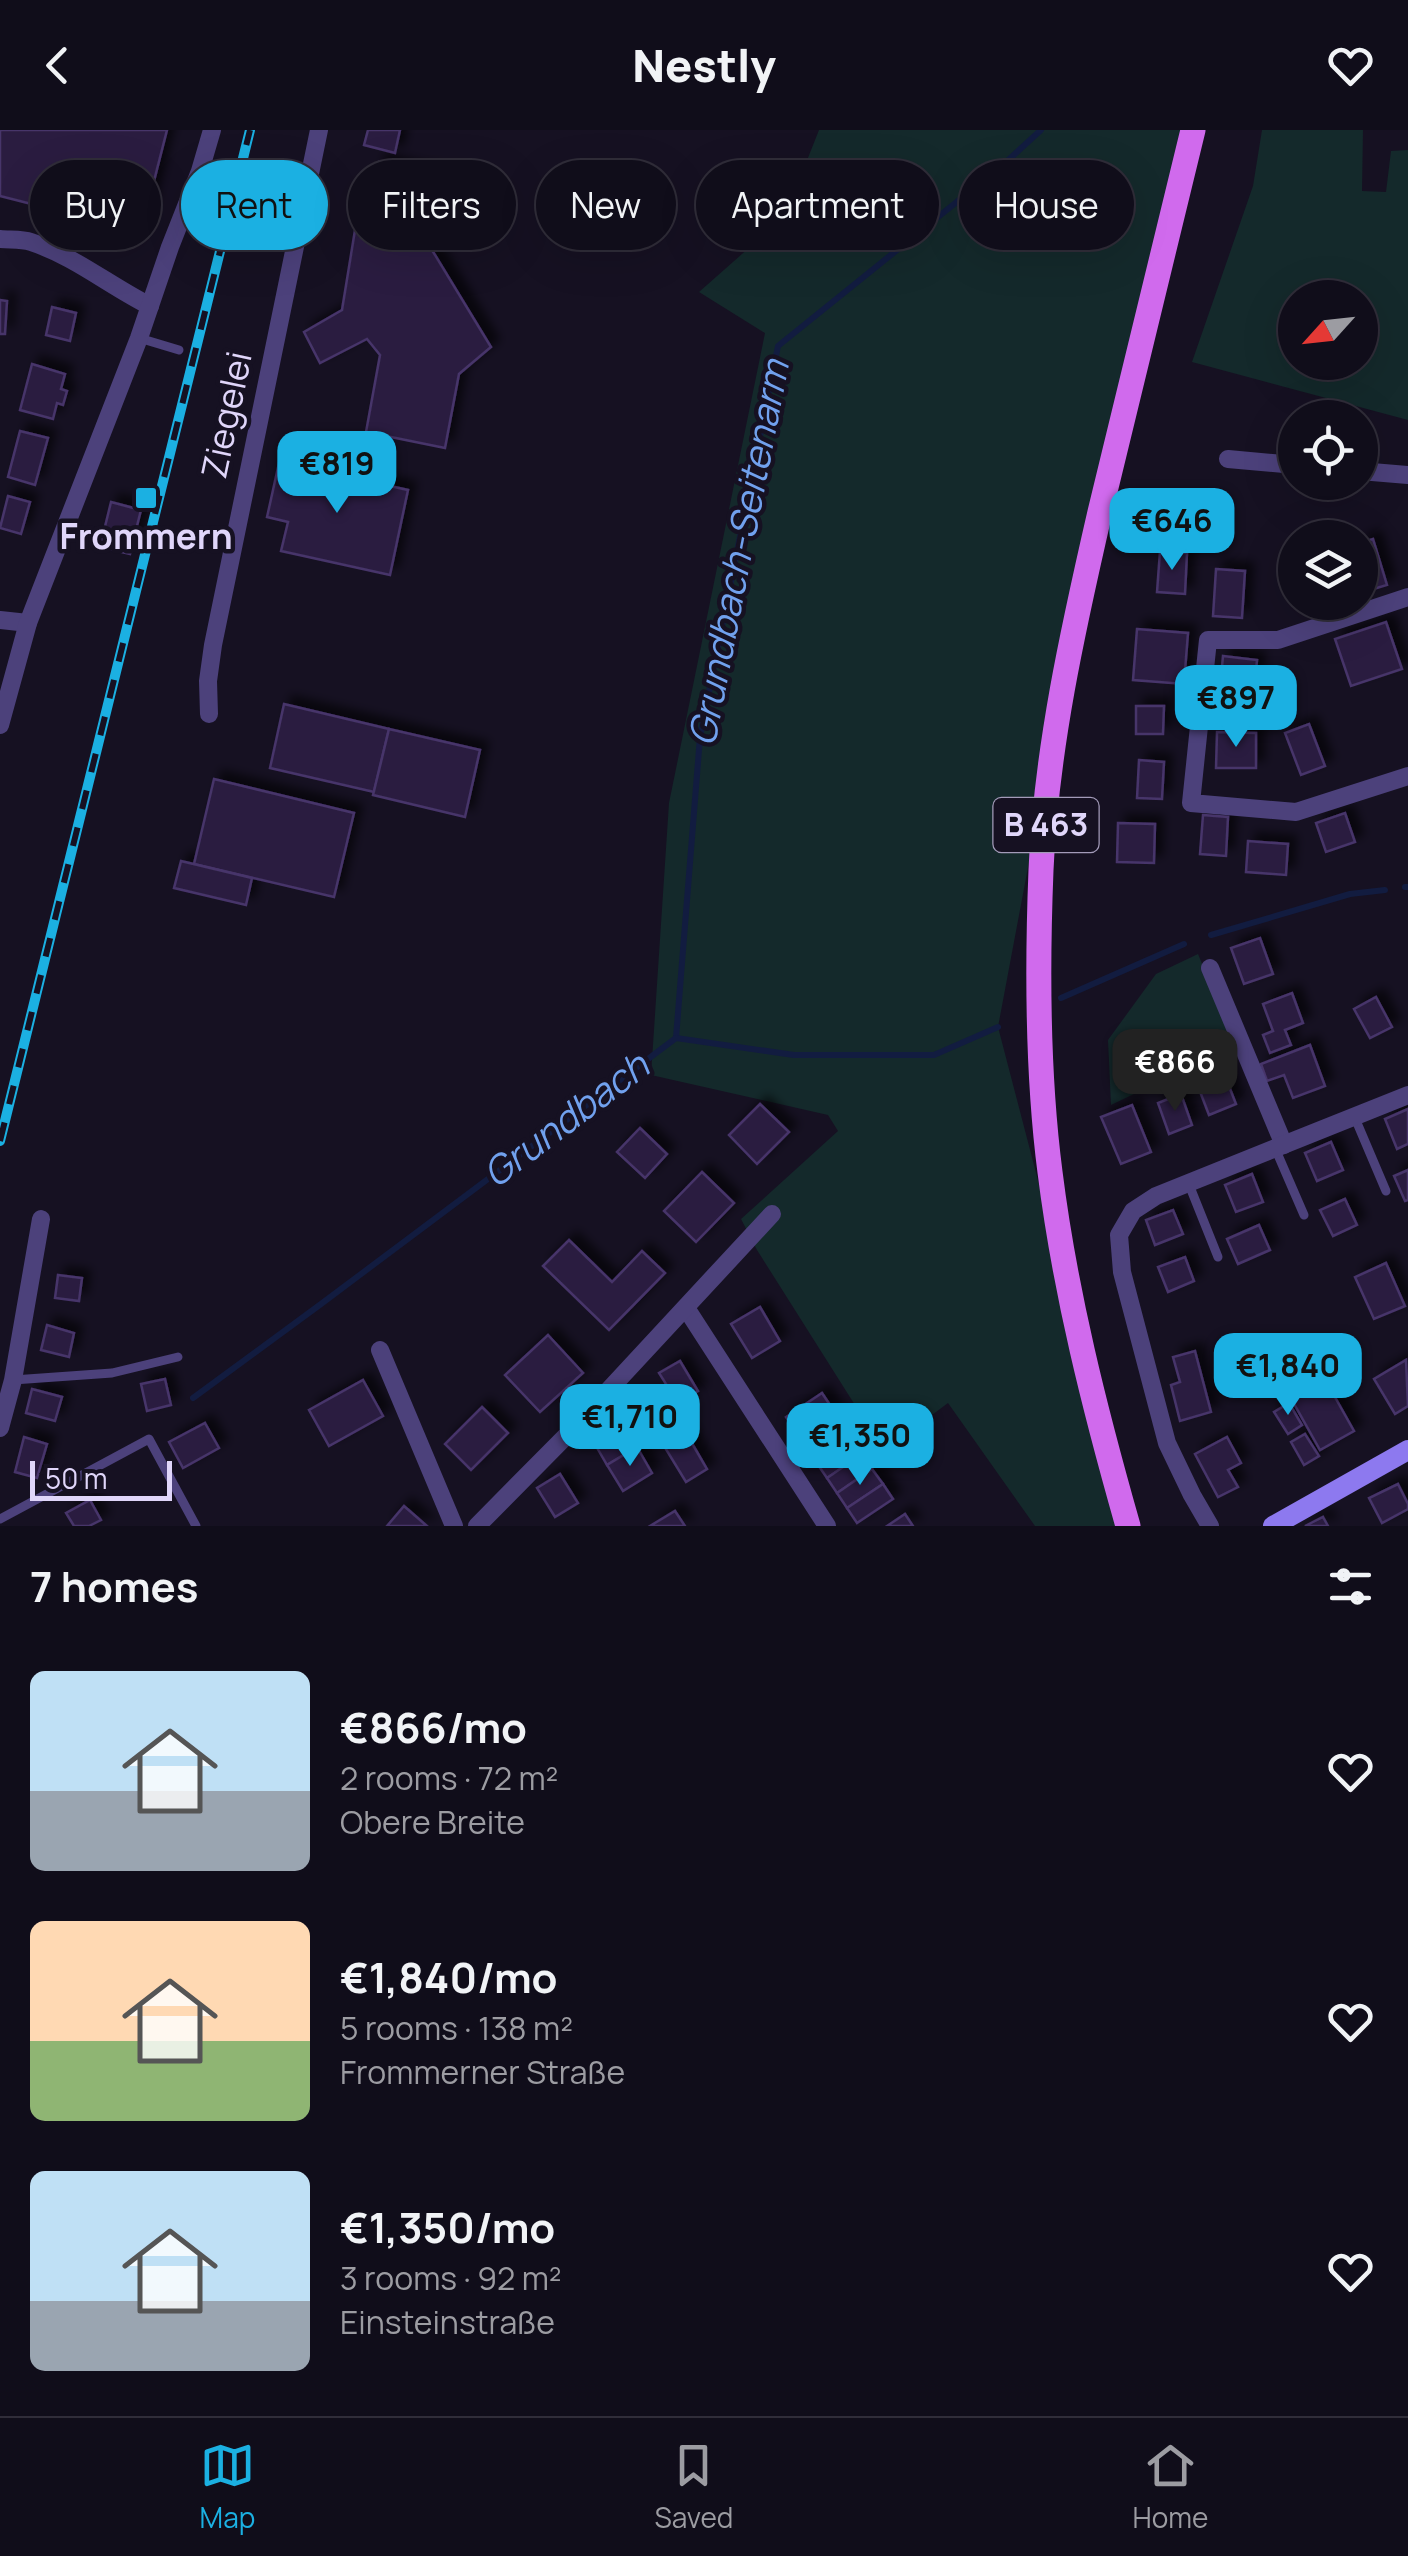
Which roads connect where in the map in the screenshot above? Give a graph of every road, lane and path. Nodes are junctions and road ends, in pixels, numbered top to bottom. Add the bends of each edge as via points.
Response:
1 (212, 130) edge
2 (319, 130) edge
3 (1193, 130) edge
4 (0, 239) edge
5 (150, 306) junction
6 (139, 338) junction
7 (179, 350) dead end
8 (1228, 460) dead end
9 (1278, 464) edge
10 (1378, 472) edge
11 (1408, 475) edge
12 (1408, 598) edge
13 (0, 620) edge
14 (28, 623) junction
15 (209, 714) dead end
16 (0, 724) edge
17 (1408, 776) edge
18 (1210, 968) dead end
19 (1408, 1094) edge
20 (1354, 1115) junction
21 (1280, 1147) junction
22 (1188, 1182) junction
23 (1386, 1191) dead end
24 (772, 1214) dead end
25 (1304, 1215) dead end
26 (41, 1219) dead end
27 (1218, 1257) dead end
28 (686, 1308) junction
29 (380, 1350) dead end
30 (178, 1358) dead end
31 (13, 1380) junction
32 (0, 1428) edge
33 (1408, 1450) edge
34 (0, 1519) edge
35 (196, 1526) edge
36 (454, 1526) edge
37 (477, 1526) edge
38 (827, 1526) edge
39 (1128, 1526) edge
40 (1210, 1526) edge
41 (1272, 1526) edge

1 - 5 street
2 - 15 street, Ziegelei via 213,645
3 - 39 main road, B 463 via 1072,634 1042,866 1041,1069 1050,1172 1092,1401
4 - 5 street via 28,240 72,259
5 - 6 street
6 - 7 lane
6 - 14 street
8 - 9 street
10 - 11 street
12 - 17 street via 1278,640 1208,640 1191,803 1296,812
13 - 14 street
14 - 16 street
18 - 21 street
19 - 20 street
20 - 21 street
20 - 23 lane
21 - 22 street
21 - 25 lane
22 - 27 lane
22 - 40 street via 1132,1210 1119,1235 1122,1272 1167,1444
24 - 28 street
26 - 31 street
28 - 37 street
28 - 38 street
29 - 36 street
30 - 31 lane via 112,1373
31 - 32 street
33 - 41 street
34 - 35 lane via 149,1440

